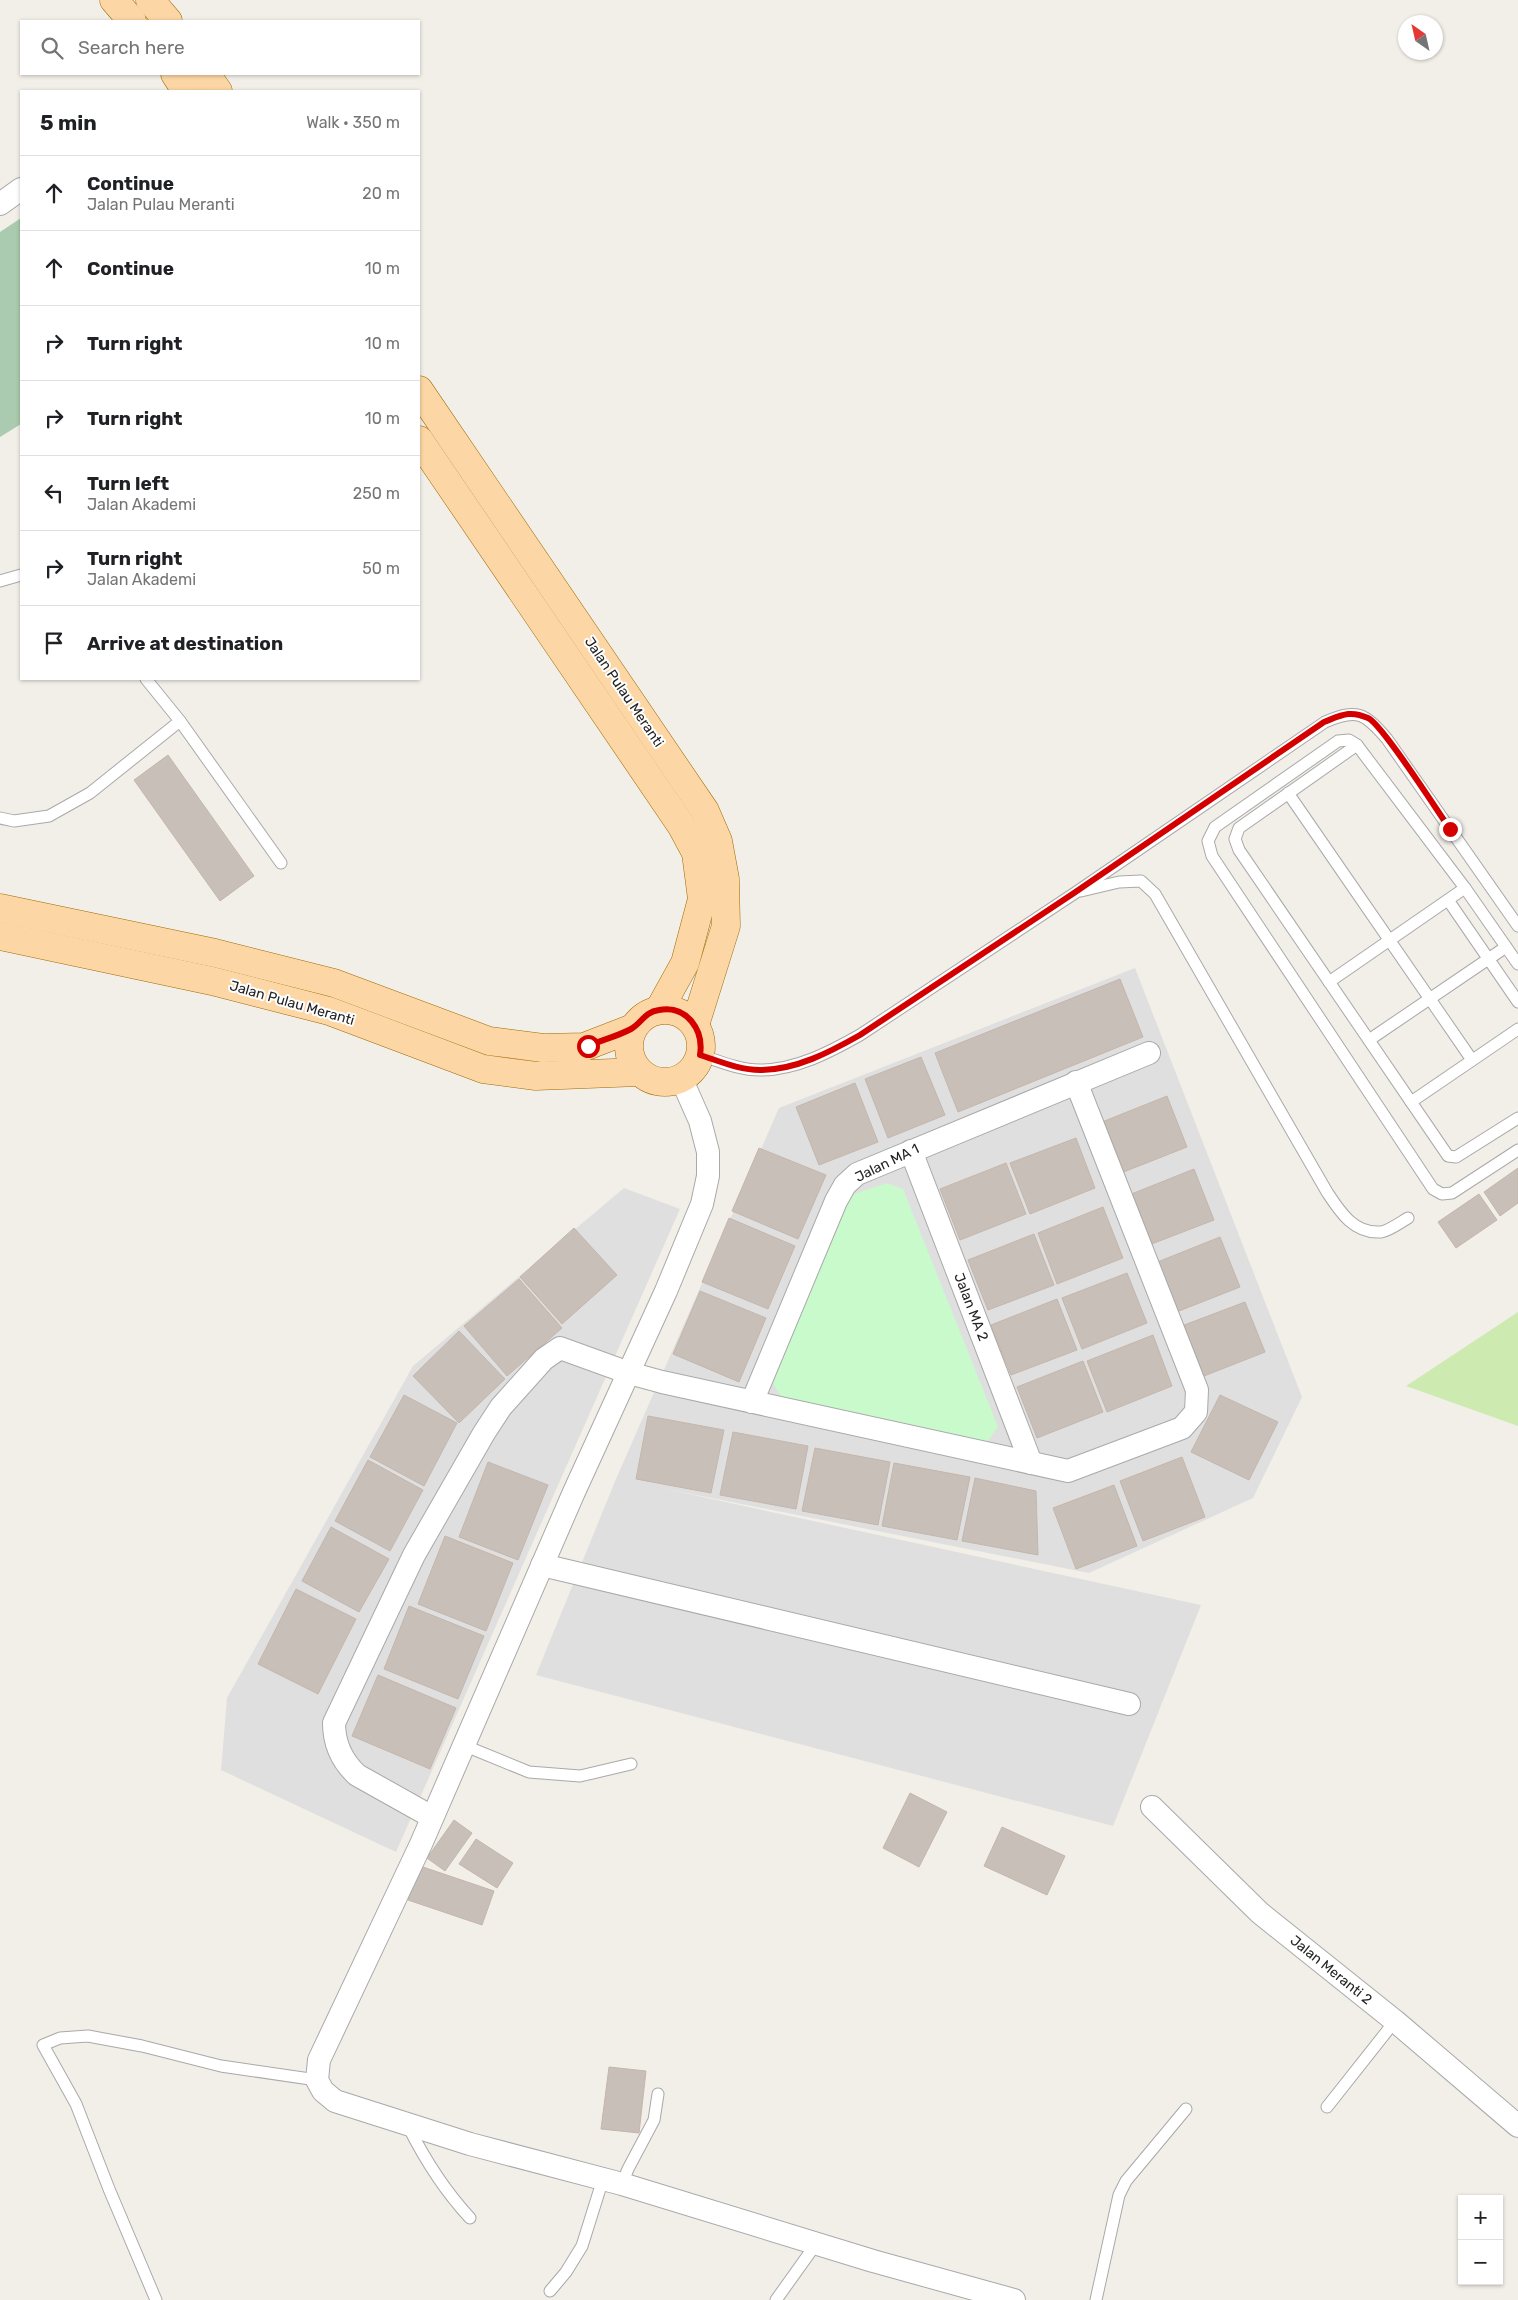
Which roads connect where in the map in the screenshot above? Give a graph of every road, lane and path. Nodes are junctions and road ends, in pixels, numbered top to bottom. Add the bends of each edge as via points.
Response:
1 (114, 0) edge
2 (150, 0) edge
3 (131, 20) edge
4 (167, 20) edge
5 (207, 75) edge
6 (217, 90) edge
7 (20, 190) edge
8 (0, 204) edge
9 (420, 391) edge
10 (420, 441) edge
11 (20, 575) edge
12 (0, 581) edge
13 (147, 680) edge
14 (180, 721) junction
15 (1357, 745) junction
16 (1288, 793) junction
17 (0, 818) edge
18 (282, 862) dead end
19 (1465, 888) junction
20 (1074, 893) junction
21 (1448, 900) junction
22 (0, 908) edge
23 (1517, 923) edge
24 (0, 936) edge
25 (1390, 940) junction
26 (1506, 947) junction
27 (1488, 959) junction
28 (1518, 964) edge
29 (1329, 982) junction
30 (1430, 999) junction
31 (1518, 1002) edge
32 (659, 1010) junction
33 (695, 1024) junction
34 (633, 1028) junction
35 (1518, 1029) edge
36 (1369, 1040) junction
37 (1149, 1053) dead end
38 (700, 1055) junction
39 (1472, 1060) junction
40 (639, 1072) junction
41 (681, 1078) junction
42 (1076, 1082) junction
43 (1412, 1102) junction
44 (1518, 1118) edge
45 (1518, 1150) edge
46 (911, 1151) junction
47 (1408, 1218) dead end
48 (629, 1374) junction
49 (752, 1402) junction
50 (1031, 1463) junction
51 (542, 1564) junction
52 (1129, 1704) dead end
53 (463, 1746) junction
54 (631, 1764) dead end
55 (1152, 1806) dead end
56 (432, 1817) junction
57 (1395, 2022) junction
58 (317, 2080) junction
59 (658, 2094) dead end
60 (1328, 2107) dead end
61 (1186, 2109) dead end
62 (407, 2124) junction
63 (1518, 2126) edge
64 (613, 2181) junction
65 (470, 2218) dead end
66 (816, 2244) junction
67 (550, 2291) dead end
68 (156, 2300) edge
69 (776, 2300) edge
70 (1014, 2300) edge
71 (1096, 2300) edge

1 - 3 main road
2 - 4 main road
5 - 6 main road
7 - 8 street
9 - 33 main road, Jalan Pulau Meranti via 704,810 718,841 725,879 726,926
10 - 32 main road, Jalan Pulau Meranti via 681,825 696,854 702,900 685,963
11 - 12 lane
13 - 14 lane
14 - 17 lane via 90,793 49,816 14,821
14 - 18 lane
15 - 16 lane
15 - 19 lane
15 - 45 lane via 1349,740 1338,741 1215,827 1208,841 1212,856 1433,1189 1442,1194 1452,1193
16 - 25 lane
16 - 29 lane via 1239,828 1235,839 1239,850
19 - 21 lane
19 - 26 lane
20 - 23 lane via 1324,722 1346,713 1370,719 1387,739
20 - 38 lane via 860,1035 826,1054 793,1065 760,1070 732,1066
20 - 47 lane via 1119,882 1140,882 1155,894 1344,1218 1362,1230 1382,1232
21 - 25 lane
21 - 27 lane
22 - 34 main road, Jalan Pulau Meranti via 215,953 334,983 488,1041 543,1048 584,1047
24 - 40 main road, Jalan Pulau Meranti via 212,981 329,1011 483,1069 536,1076
25 - 29 lane
25 - 30 lane
26 - 27 lane
26 - 28 lane
27 - 30 lane
27 - 31 lane
29 - 36 lane
30 - 36 lane
30 - 39 lane
32 - 33 main road via 679,1012
32 - 34 main road via 648,1013
33 - 38 main road via 702,1045
34 - 40 main road via 628,1047 633,1065
35 - 39 lane
36 - 43 lane
37 - 42 street, Jalan MA 1
38 - 41 main road via 693,1069
39 - 43 lane
40 - 41 main road via 659,1082
41 - 48 street via 702,1128 708,1152 708,1176 702,1204
42 - 46 street, Jalan MA 1
42 - 50 street via 1197,1390 1196,1412 1182,1428 1068,1471
43 - 44 lane via 1448,1156 1456,1157
46 - 49 street, Jalan MA 1 via 857,1174 836,1201
46 - 50 street, Jalan MA 2
48 - 49 street
48 - 51 street
48 - 56 street via 560,1348 544,1359 502,1407 414,1555 334,1723 334,1738 347,1765 358,1775
49 - 50 street
51 - 52 street
51 - 53 street
53 - 54 lane via 529,1772 580,1776
53 - 56 street
55 - 57 street, Jalan Meranti 2 via 1260,1913
56 - 58 street via 319,2060
57 - 60 lane
57 - 63 street, Jalan Meranti 2
58 - 62 street via 323,2091 335,2101
58 - 68 lane via 221,2066 88,2036 60,2038 43,2045 76,2104
59 - 64 lane via 654,2120 628,2169
61 - 71 lane via 1126,2181 1119,2195
62 - 64 street
62 - 65 lane via 427,2163 451,2198
64 - 66 street
64 - 67 lane via 582,2246
66 - 69 lane
66 - 70 street

